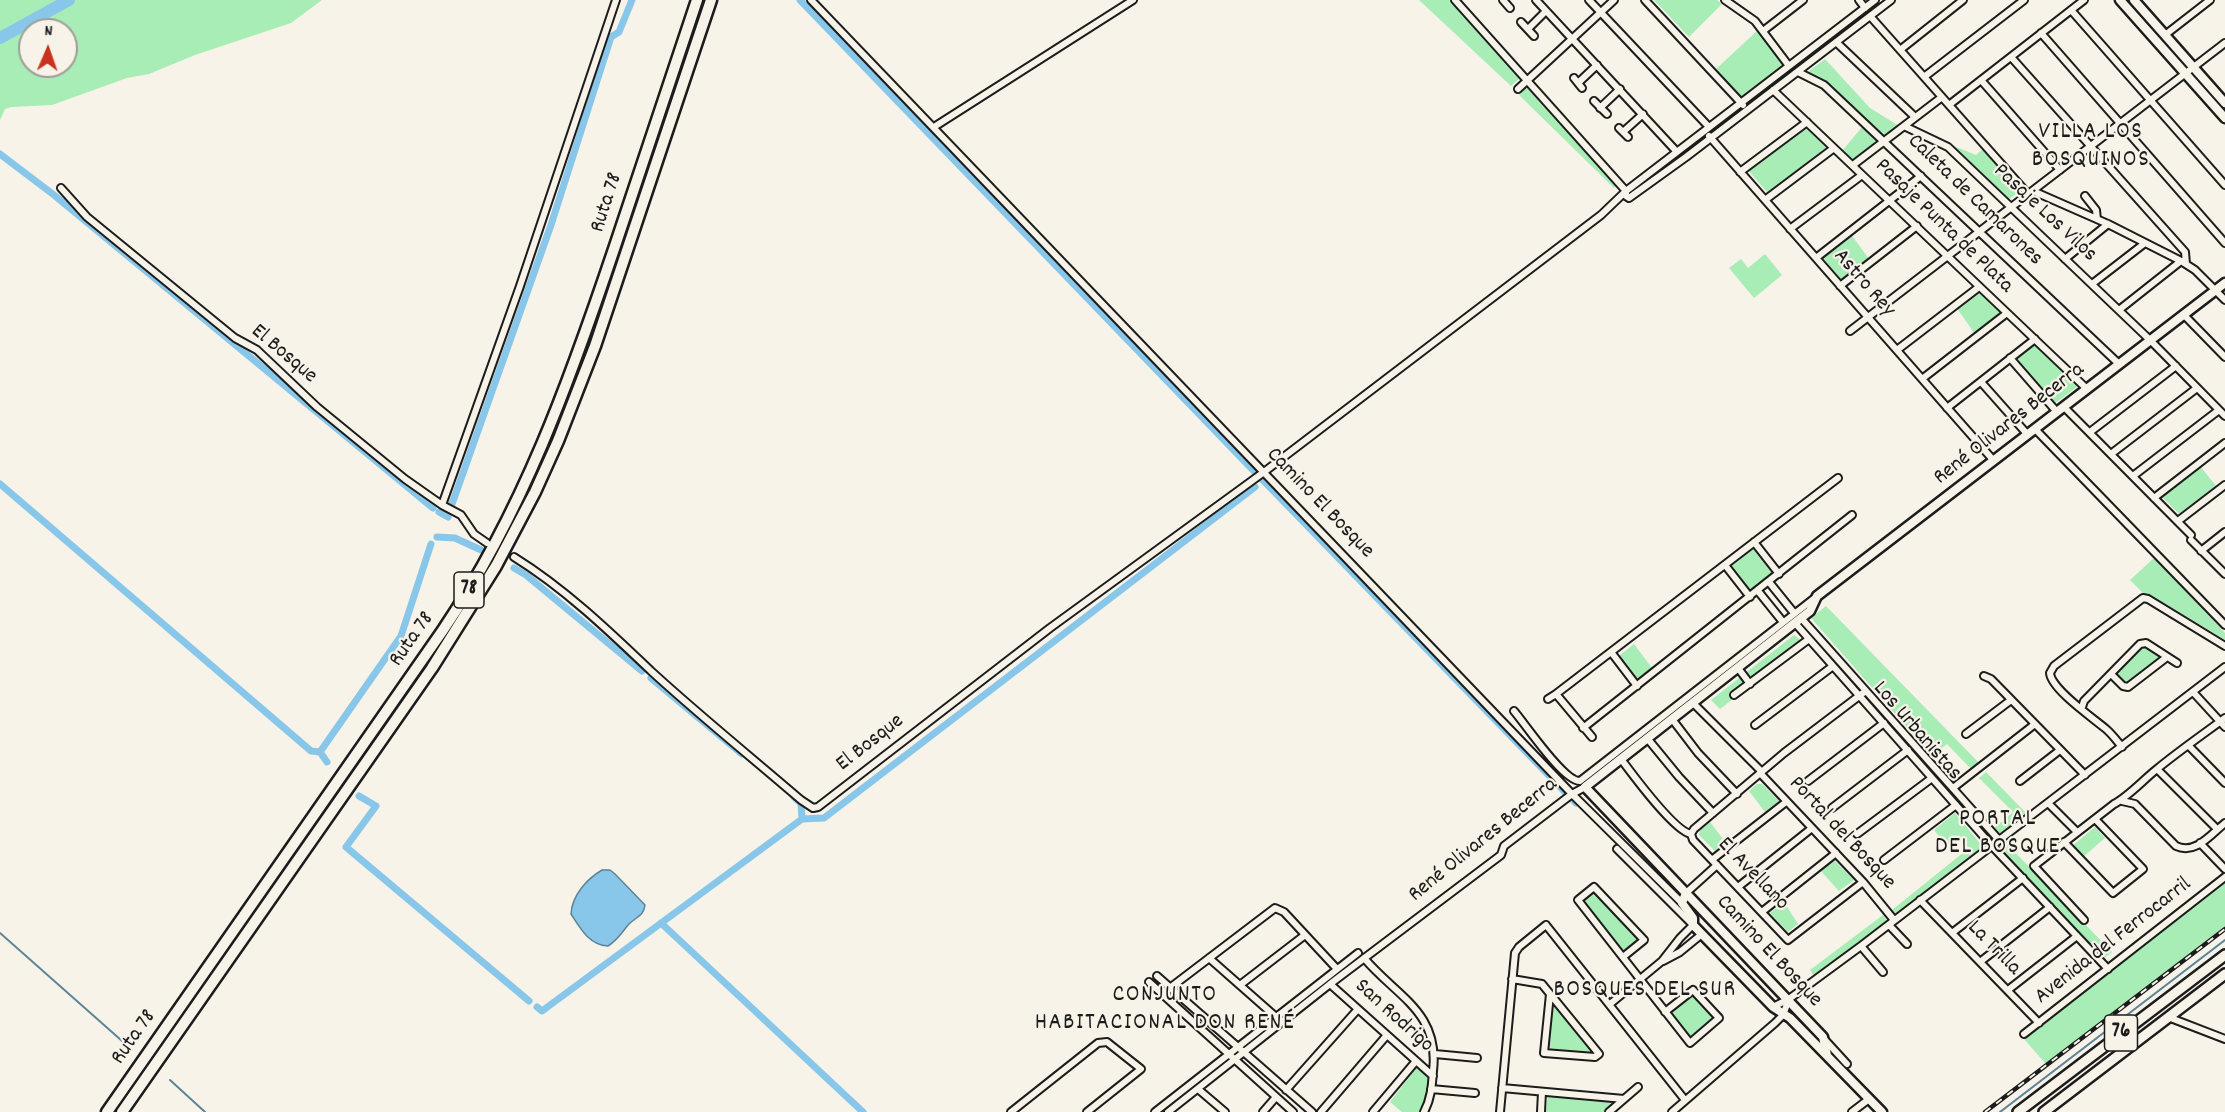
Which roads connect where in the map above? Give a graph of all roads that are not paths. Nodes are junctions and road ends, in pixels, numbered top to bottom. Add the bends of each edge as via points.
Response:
1 (616, 0) edge
2 (697, 0) edge
3 (711, 0) edge
4 (811, 0) edge
5 (1133, 0) edge
6 (1455, 0) edge
7 (1504, 0) edge
8 (1536, 0) edge
9 (1589, 0) edge
10 (1614, 0) edge
11 (1645, 0) edge
12 (1725, 0) edge
13 (1740, 0) edge
14 (1803, 0) edge
15 (1859, 0) edge
16 (1875, 0) edge
17 (1891, 0) edge
18 (1963, 0) edge
19 (2024, 0) edge
20 (2084, 0) edge
21 (2120, 0) edge
22 (2210, 0) edge
23 (2139, 2) edge
24 (1733, 5) junction
25 (1510, 8) dead end
26 (1865, 8) junction
27 (2070, 10) junction
28 (1546, 11) junction
29 (1601, 12) junction
30 (1870, 16) junction
31 (1521, 22) dead end
32 (1528, 29) junction
33 (1763, 31) junction
34 (2041, 33) junction
35 (2164, 35) junction
36 (1534, 36) dead end
37 (1572, 38) junction
38 (1836, 42) junction
39 (2225, 43) edge
40 (1900, 50) junction
41 (2011, 57) junction
42 (1597, 65) junction
43 (1789, 66) junction
44 (2194, 67) junction
45 (1798, 72) junction
46 (2185, 73) junction
47 (1924, 77) junction
48 (1528, 80) junction
49 (1981, 80) junction
50 (1578, 83) dead end
51 (1518, 89) dead end
52 (1620, 89) junction
53 (1773, 90) junction
54 (1942, 97) junction
55 (2150, 100) junction
56 (2224, 100) edge
57 (1594, 101) dead end
58 (1740, 103) junction
59 (1949, 105) junction
60 (1600, 108) junction
61 (1747, 110) junction
62 (1606, 114) dead end
63 (1643, 114) junction
64 (1915, 117) junction
65 (2225, 118) edge
66 (1807, 122) junction
67 (2120, 124) junction
68 (1904, 126) junction
69 (934, 127) junction
70 (1707, 129) junction
71 (1623, 132) dead end
72 (1711, 138) junction
73 (1884, 141) junction
74 (2091, 146) junction
75 (1834, 148) junction
76 (1677, 152) junction
77 (1853, 165) junction
78 (2060, 170) junction
79 (1740, 172) junction
80 (1862, 175) junction
81 (1921, 176) junction
82 (2225, 185) edge
83 (61, 188) dead end
84 (1626, 191) junction
85 (2031, 192) junction
86 (2085, 196) dead end
87 (1765, 200) junction
88 (1890, 201) junction
89 (2011, 208) junction
90 (2097, 219) junction
91 (2108, 224) junction
92 (1917, 226) junction
93 (1790, 229) junction
94 (1980, 232) junction
95 (2145, 243) junction
96 (2225, 243) edge
97 (1947, 257) junction
98 (1816, 258) junction
99 (2065, 259) junction
100 (2184, 263) junction
101 (2225, 283) edge
102 (2091, 284) junction
103 (1840, 285) junction
104 (1979, 287) junction
105 (2215, 290) junction
106 (2225, 300) edge
107 (2119, 310) junction
108 (2007, 313) junction
109 (2184, 315) junction
110 (1868, 318) junction
111 (1850, 332) dead end
112 (2035, 339) junction
113 (2150, 340) junction
114 (1897, 350) junction
115 (2225, 357) edge
116 (2010, 358) junction
117 (2119, 364) junction
118 (2176, 366) junction
119 (1922, 379) junction
120 (1981, 381) junction
121 (2197, 388) junction
122 (2087, 389) junction
123 (1947, 408) junction
124 (2061, 409) junction
125 (2219, 410) junction
126 (2225, 416) edge
127 (2031, 432) junction
128 (2090, 432) junction
129 (2225, 443) edge
130 (2111, 454) junction
131 (1994, 461) junction
132 (1264, 472) junction
133 (2133, 476) junction
134 (1838, 478) dead end
135 (2225, 485) edge
136 (2154, 498) junction
137 (442, 505) junction
138 (1852, 515) dead end
139 (2178, 521) junction
140 (2225, 532) edge
141 (1754, 542) junction
142 (487, 543) dead end
143 (2201, 551) junction
144 (514, 557) dead end
145 (1725, 565) junction
146 (1779, 574) junction
147 (2225, 574) edge
148 (1769, 582) junction
149 (1758, 591) junction
150 (1750, 597) junction
151 (1797, 618) junction
152 (1783, 622) junction
153 (2225, 625) edge
154 (1809, 639) junction
155 (2225, 645) edge
156 (1611, 651) junction
157 (2167, 657) junction
158 (2177, 663) dead end
159 (1833, 666) junction
160 (2225, 667) edge
161 (1738, 668) junction
162 (2111, 674) junction
163 (1984, 676) dead end
164 (1750, 684) junction
165 (1637, 686) junction
166 (2193, 692) junction
167 (1556, 694) junction
168 (1863, 694) junction
169 (1734, 695) dead end
170 (1548, 699) dead end
171 (2011, 700) junction
172 (1693, 703) junction
173 (2082, 707) junction
174 (1514, 711) dead end
175 (1672, 719) junction
176 (2223, 722) edge
177 (1884, 723) junction
178 (2035, 724) junction
179 (1755, 726) dead end
180 (1583, 728) junction
181 (1966, 734) dead end
182 (1592, 737) dead end
183 (1647, 738) junction
184 (2188, 745) junction
185 (2122, 747) junction
186 (1908, 750) junction
187 (2061, 750) junction
188 (1621, 759) junction
189 (2157, 769) junction
190 (1761, 772) junction
191 (2085, 775) junction
192 (1932, 778) junction
193 (1808, 781) dead end
194 (2020, 781) dead end
195 (2225, 783) edge
196 (1585, 787) junction
197 (1953, 788) junction
198 (1572, 794) junction
199 (1737, 794) junction
200 (2122, 801) junction
201 (1786, 802) junction
202 (2048, 803) junction
203 (1956, 805) junction
204 (1832, 807) dead end
205 (1713, 813) junction
206 (2095, 819) junction
207 (2225, 823) edge
208 (1812, 828) junction
209 (2217, 829) junction
210 (2077, 832) junction
211 (1691, 834) junction
212 (1857, 834) dead end
213 (2000, 840) junction
214 (2064, 842) junction
215 (2200, 843) junction
216 (1992, 846) junction
217 (1617, 849) dead end
218 (1836, 853) junction
219 (1884, 860) dead end
220 (1715, 862) junction
221 (2225, 869) edge
222 (2225, 877) edge
223 (2023, 878) junction
224 (1863, 882) junction
225 (1738, 886) junction
226 (1686, 892) junction
227 (1920, 900) junction
228 (1682, 903) junction
229 (2050, 907) junction
230 (1763, 911) junction
231 (2085, 920) dead end
232 (1892, 922) junction
233 (1693, 925) junction
234 (1952, 933) junction
235 (1702, 934) junction
236 (1305, 935) junction
237 (2077, 936) junction
238 (1907, 944) dead end
239 (1861, 946) junction
240 (1358, 953) dead end
241 (2225, 955) edge
242 (1623, 957) junction
243 (1209, 958) junction
244 (1364, 958) junction
245 (1662, 961) junction
246 (1980, 962) junction
247 (1337, 969) junction
248 (2108, 969) junction
249 (1883, 972) dead end
250 (2225, 974) edge
251 (1157, 976) dead end
252 (1512, 979) junction
253 (1640, 979) junction
254 (1149, 982) dead end
255 (1330, 984) junction
256 (1240, 985) junction
257 (1171, 987) junction
258 (2008, 990) junction
259 (1162, 994) junction
260 (1550, 994) junction
261 (1789, 999) junction
262 (1610, 1004) junction
263 (1773, 1008) junction
264 (1358, 1009) junction
265 (1665, 1012) junction
266 (1783, 1015) junction
267 (1276, 1017) junction
268 (2168, 1017) junction
269 (2039, 1023) junction
270 (2024, 1034) dead end
271 (1387, 1035) junction
272 (1823, 1037) junction
273 (2225, 1040) edge
274 (1238, 1047) junction
275 (1244, 1052) junction
276 (1229, 1054) junction
277 (1435, 1054) junction
278 (1827, 1055) junction
279 (1477, 1058) dead end
280 (1235, 1060) junction
281 (1416, 1061) junction
282 (1847, 1064) dead end
283 (1433, 1076) junction
284 (1272, 1077) junction
285 (1264, 1086) junction
286 (1638, 1087) dead end
287 (1502, 1088) junction
288 (1198, 1089) junction
289 (1431, 1089) junction
290 (1286, 1090) junction
291 (1542, 1092) junction
292 (1475, 1093) dead end
293 (1276, 1097) junction
294 (1624, 1099) junction
295 (1869, 1099) junction
296 (1685, 1100) junction
297 (1427, 1110) edge
298 (107, 1112) edge
299 (122, 1112) edge
300 (1011, 1112) edge
301 (1087, 1112) edge
302 (1155, 1112) edge
303 (1168, 1112) edge
304 (1225, 1112) edge
305 (1263, 1112) edge
306 (1293, 1112) edge
307 (1312, 1112) edge
308 (1321, 1112) edge
309 (1372, 1112) edge
310 (1500, 1112) edge
311 (1541, 1112) edge
312 (1609, 1112) edge
313 (1672, 1112) edge
314 (1852, 1112) edge
315 (1882, 1112) edge
316 (2018, 1112) edge
317 (2044, 1112) edge

1 - 137 street
2 - 298 highway, Ruta 78 / 78 via 568,383 505,525 443,630
3 - 299 highway, Ruta 78 / 78 via 582,379 546,469 510,541 432,668
4 - 69 street, Camino El Bosque
5 - 69 street
6 - 48 street
7 - 25 street
8 - 28 street
9 - 29 street, Astro Rey
10 - 29 street
11 - 58 street
12 - 24 street
13 - 24 street
14 - 33 street
15 - 26 street
16 - 26 street
17 - 30 street
18 - 40 street
19 - 47 street
20 - 27 street
21 - 46 street
22 - 35 street
23 - 35 street
24 - 33 street
26 - 43 street
27 - 34 street
27 - 55 street
28 - 32 street
28 - 37 street
29 - 37 street
29 - 70 street, Astro Rey
30 - 38 street
30 - 40 street
31 - 32 street
32 - 36 street
33 - 43 street
34 - 41 street
34 - 67 street
35 - 44 street
37 - 42 street
37 - 48 street
38 - 45 street
38 - 64 street
39 - 44 street
40 - 47 street
41 - 49 street
41 - 74 street
42 - 50 street
42 - 52 street
43 - 58 street
44 - 46 street
44 - 56 street
45 - 53 street
45 - 73 street, Caleta de Camarones via 1824,85
46 - 55 street
46 - 65 street
47 - 54 street
48 - 51 street
48 - 84 street
49 - 59 street
49 - 78 street
52 - 60 street
52 - 63 street
53 - 61 street
53 - 66 street, Pasaje Punta de Plata
54 - 59 street
54 - 64 street
55 - 67 street
55 - 82 street
57 - 60 street
58 - 61 street
58 - 70 street
59 - 85 street
60 - 62 street
61 - 72 street
63 - 71 street
63 - 76 street
64 - 68 street
66 - 75 street, Pasaje Punta de Plata
66 - 79 street
67 - 74 street
67 - 96 street
68 - 73 street
68 - 89 street, Pasaje Los Vilos via 1948,147
69 - 132 street, Camino El Bosque
70 - 72 street, Astro Rey
70 - 76 street
72 - 79 street, Astro Rey
72 - 84 street via 1636,194 1629,198
73 - 77 street
73 - 81 street, Caleta de Camarones
74 - 78 street
74 - 100 street via 2185,252
75 - 77 street, Pasaje Punta de Plata
75 - 87 street
76 - 84 street
77 - 80 street, Pasaje Punta de Plata
78 - 85 street
79 - 87 street, Astro Rey
80 - 88 street, Pasaje Punta de Plata
80 - 93 street
81 - 88 street
81 - 94 street, Caleta de Camarones
83 - 137 street, El Bosque via 87,217 235,338 257,350 316,407
84 - 132 street via 1601,215
85 - 89 street
85 - 90 street
86 - 90 street via 2096,210
87 - 93 street, Astro Rey
88 - 92 street, Pasaje Punta de Plata
88 - 98 street
89 - 94 street
89 - 99 street, Pasaje Los Vilos
90 - 91 street
91 - 95 street
91 - 99 street
92 - 97 street, Pasaje Punta de Plata
92 - 103 street
93 - 98 street, Astro Rey
94 - 97 street
94 - 117 street, Caleta de Camarones
95 - 100 street
95 - 102 street
97 - 104 street, Pasaje Punta de Plata
97 - 110 street
98 - 103 street, Astro Rey
99 - 102 street, Pasaje Los Vilos
100 - 105 street
100 - 107 street
101 - 105 street, René Olivares Becerra
102 - 107 street, Pasaje Los Vilos
103 - 110 street, Astro Rey
104 - 108 street, Pasaje Punta de Plata
104 - 114 street
105 - 106 street
105 - 109 street, René Olivares Becerra
107 - 113 street, Pasaje Los Vilos
108 - 112 street, Pasaje Punta de Plata
108 - 119 street
109 - 113 street, René Olivares Becerra
109 - 115 street
110 - 111 street
110 - 114 street, Astro Rey
112 - 116 street
112 - 122 street, Pasaje Punta de Plata
113 - 117 street, René Olivares Becerra
113 - 118 street, Pasaje Los Vilos
114 - 119 street, Astro Rey
116 - 120 street
116 - 124 street
117 - 122 street, René Olivares Becerra
118 - 121 street, Pasaje Los Vilos
118 - 128 street
119 - 123 street, Astro Rey
120 - 123 street
120 - 127 street
121 - 125 street, Pasaje Los Vilos
121 - 130 street
122 - 124 street, René Olivares Becerra
123 - 131 street, Astro Rey
124 - 127 street, René Olivares Becerra
124 - 128 street
125 - 126 street, Pasaje Los Vilos
125 - 133 street
127 - 131 street, René Olivares Becerra
127 - 153 street
128 - 130 street
129 - 136 street
130 - 133 street
131 - 151 street, René Olivares Becerra via 1817,596 1813,608
132 - 144 street, El Bosque via 813,808 618,639
132 - 198 street, Camino El Bosque
133 - 136 street
134 - 141 street
135 - 139 street
136 - 139 street
137 - 142 street, El Bosque via 461,515 474,534
138 - 146 street
139 - 143 street
140 - 143 street
141 - 145 street
141 - 146 street
143 - 147 street
145 - 150 street
145 - 156 street
146 - 148 street
148 - 149 street
148 - 151 street
149 - 150 street
149 - 152 street
150 - 165 street
151 - 152 street, René Olivares Becerra
151 - 154 street, Los Urbanistas
151 - 161 street, René Olivares Becerra
151 - 168 street, Los Urbanistas
152 - 174 street, René Olivares Becerra via 1580,782 1549,756
154 - 159 street, Los Urbanistas
154 - 164 street
155 - 173 street via 2148,599 2140,599 2051,669 2053,682
156 - 165 street
156 - 167 street
157 - 158 street
157 - 162 street via 2128,687
157 - 162 street via 2142,643
159 - 168 street, Los Urbanistas
159 - 179 street
160 - 166 street
161 - 164 street
161 - 172 street, René Olivares Becerra
162 - 173 street
163 - 171 street
164 - 169 street
165 - 180 street
166 - 176 street
166 - 185 street
167 - 170 street
167 - 180 street
168 - 177 street, Los Urbanistas
168 - 190 street
168 - 197 street, Los Urbanistas
171 - 178 street
171 - 181 street
172 - 175 street, René Olivares Becerra
172 - 190 street, Portal del Bosque
173 - 185 street
175 - 183 street, René Olivares Becerra
175 - 199 street
176 - 184 street
177 - 186 street, Los Urbanistas
177 - 193 street
178 - 187 street
178 - 197 street
180 - 182 street
183 - 188 street, René Olivares Becerra
183 - 205 street
184 - 189 street
184 - 195 street
185 - 191 street
186 - 192 street, Los Urbanistas
186 - 204 street
187 - 191 street
187 - 194 street
188 - 196 street, René Olivares Becerra
188 - 211 street, El Avellano via 1657,804 1683,831
189 - 200 street
189 - 209 street
190 - 199 street
190 - 201 street, Portal del Bosque
191 - 202 street
192 - 203 street, Los Urbanistas
192 - 212 street
196 - 198 street, René Olivares Becerra
196 - 226 street, Camino El Bosque
197 - 213 street, Los Urbanistas
198 - 228 street, Camino El Bosque
198 - 244 street, René Olivares Becerra via 1504,846 1501,855
199 - 205 street
200 - 206 street
200 - 215 street via 2135,804 2176,846 2190,849
201 - 208 street, Portal del Bosque
201 - 220 street
202 - 210 street
202 - 213 street
203 - 216 street, Los Urbanistas
203 - 219 street
205 - 211 street
206 - 210 street
206 - 214 street via 2143,869 2113,893
207 - 209 street
208 - 218 street, Portal del Bosque
208 - 225 street
209 - 215 street
210 - 214 street
211 - 220 street, El Avellano
213 - 216 street
214 - 231 street via 2034,866
215 - 221 street
216 - 223 street, Los Urbanistas
216 - 227 street
217 - 233 street, Camino El Bosque
218 - 224 street, Portal del Bosque
218 - 230 street
220 - 225 street, El Avellano
220 - 226 street
222 - 248 street, Avenida del Ferrocarril
223 - 229 street, Los Urbanistas
223 - 234 street
224 - 230 street, El Avellano via 1788,940
224 - 232 street, Portal del Bosque
225 - 230 street, El Avellano
226 - 228 street, Camino El Bosque
226 - 261 street, Camino El Bosque
227 - 232 street
227 - 234 street, La Trilla
228 - 233 street, Camino El Bosque via 1693,918
229 - 237 street, Los Urbanistas
229 - 246 street
232 - 238 street, Portal del Bosque
232 - 239 street
233 - 235 street, Camino El Bosque
233 - 245 street
234 - 246 street, La Trilla
235 - 245 street
235 - 263 street, Camino El Bosque
236 - 243 street via 1282,910 1275,908
236 - 247 street
236 - 256 street
237 - 248 street, Los Urbanistas
237 - 258 street
239 - 249 street
239 - 261 street
240 - 247 street
241 - 316 main road, 76
242 - 242 street via 1578,900 1594,887 1644,940
242 - 253 street
243 - 256 street
243 - 257 street
244 - 255 street, René Olivares Becerra
244 - 277 street via 1418,1010 1430,1030
245 - 253 street
246 - 258 street, La Trilla
247 - 267 street
248 - 269 street, Avenida del Ferrocarril
250 - 268 main road, 76
251 - 257 street
252 - 260 street via 1540,982
252 - 262 street via 1516,950 1546,925
252 - 287 street
253 - 262 street
253 - 265 street
254 - 259 street
255 - 264 street, San Rodrigo
255 - 275 street, René Olivares Becerra
256 - 267 street
257 - 259 street
257 - 274 street
258 - 269 street, La Trilla
259 - 276 street
260 - 260 street via 1599,1054 1593,1058 1544,1053
261 - 263 street
261 - 266 street
261 - 272 street, Camino El Bosque
262 - 296 street
263 - 266 street, Camino El Bosque
264 - 271 street, San Rodrigo
264 - 290 street
265 - 265 street via 1690,1043 1719,1018 1693,990
266 - 278 street, Camino El Bosque
266 - 296 street
267 - 274 street
268 - 273 street
268 - 317 main road, 76
269 - 270 street, Avenida del Ferrocarril
271 - 281 street, San Rodrigo
271 - 308 street
272 - 278 street, Camino El Bosque
272 - 282 street, Camino El Bosque
274 - 275 street
274 - 276 street
275 - 280 street, René Olivares Becerra
275 - 284 street
276 - 280 street
276 - 302 street
277 - 279 street, San Rodrigo
277 - 283 street
278 - 295 street, Camino El Bosque
280 - 285 street
280 - 288 street, René Olivares Becerra
281 - 283 street, San Rodrigo
281 - 309 street
283 - 289 street
284 - 285 street
284 - 290 street
285 - 293 street
286 - 294 street
287 - 291 street
287 - 310 street
288 - 303 street, René Olivares Becerra
288 - 304 street
289 - 292 street
289 - 297 street
290 - 307 street
291 - 294 street
291 - 311 street
293 - 305 street
293 - 306 street
294 - 312 street
295 - 314 street
295 - 315 street, Camino El Bosque
296 - 313 street
300 - 301 street via 1105,1041 1141,1069

